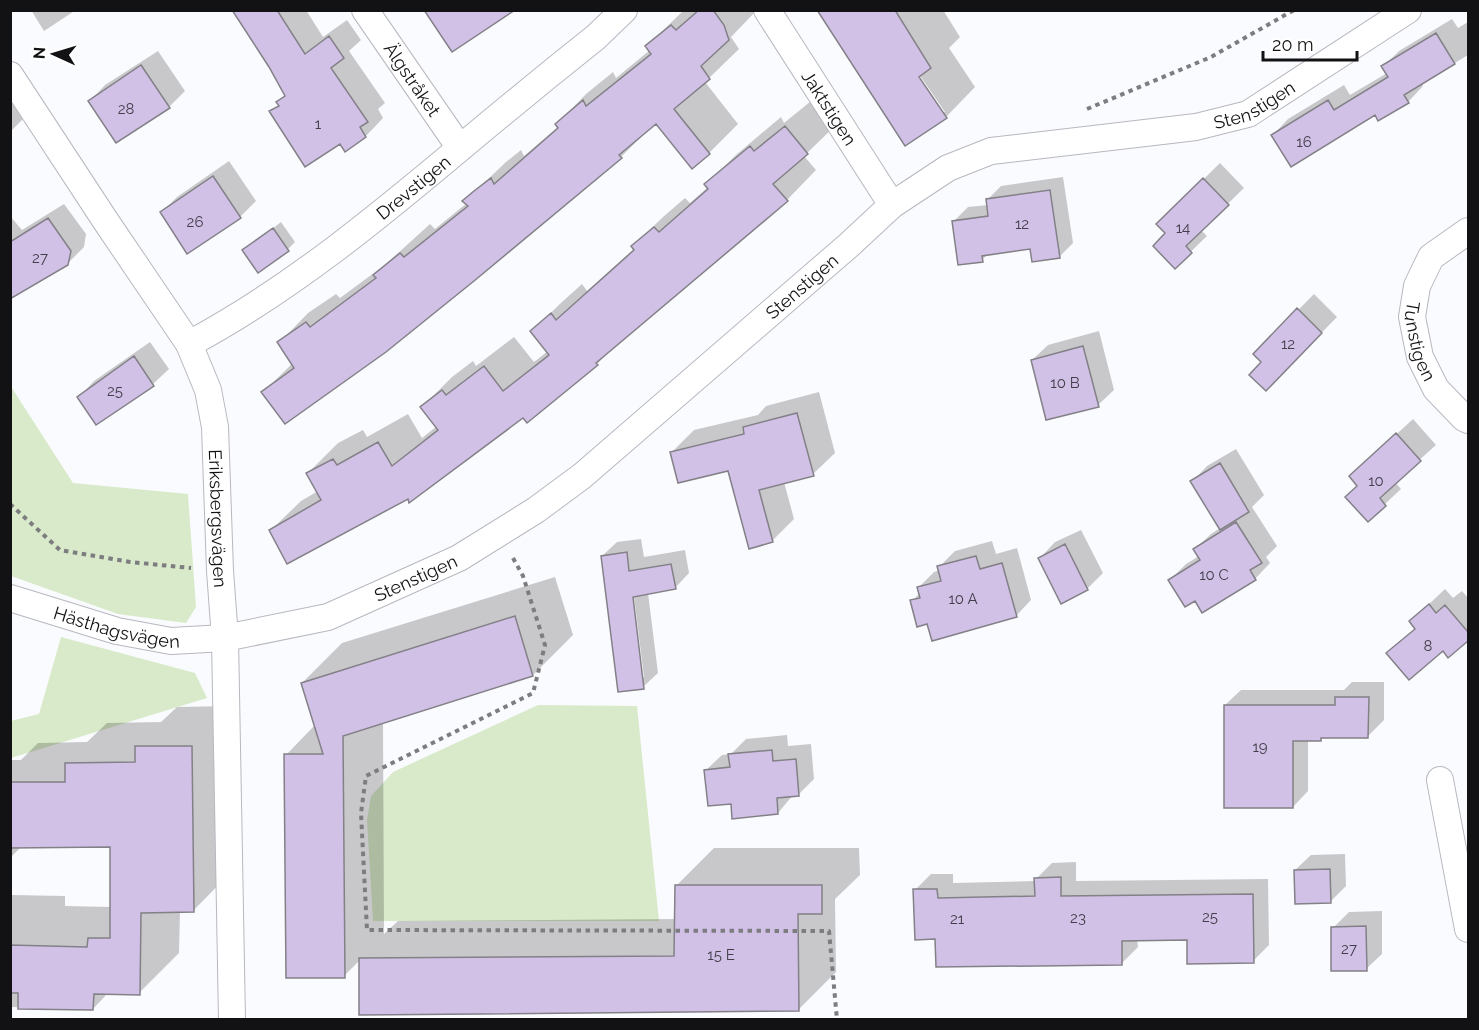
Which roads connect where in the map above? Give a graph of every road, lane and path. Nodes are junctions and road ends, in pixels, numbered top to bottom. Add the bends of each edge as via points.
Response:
1 (365, 10) edge
2 (624, 10) edge
3 (767, 10) edge
4 (1294, 10) edge
5 (1408, 10) edge
6 (10, 75) edge
7 (1080, 112) dead end
8 (460, 148) junction
9 (892, 205) junction
10 (1468, 231) edge
11 (189, 344) junction
12 (1468, 420) edge
13 (10, 504) edge
14 (499, 534) junction
15 (220, 571) junction
16 (10, 598) edge
17 (225, 638) junction
18 (1440, 780) dead end
19 (1468, 929) edge
20 (232, 1020) edge
21 (837, 1020) edge

1 - 8 street, Älgstråket
2 - 8 street, Drevstigen
3 - 9 street, Jaktstigen
4 - 7 path via 1211,57
5 - 9 street, Stenstigen via 1248,114 1196,128 991,151 948,168
6 - 11 street, Eriksbergsvägen
8 - 11 street, Drevstigen via 327,255 232,321
9 - 14 street, Stenstigen via 582,476
10 - 12 street, Tunstigen via 1431,258 1417,286 1412,317 1420,357 1436,389
11 - 15 street, Eriksbergsvägen via 208,390 215,427
13 - 15 path via 60,550
14 - 17 street, Stenstigen via 459,558 328,617
14 - 21 path via 524,576 545,645 533,693 366,776 361,813 367,930 829,931
15 - 17 street, Eriksbergsvägen
16 - 17 street, Hästhagsvägen via 117,632 171,641
17 - 20 street, Eriksbergsvägen
18 - 19 street

